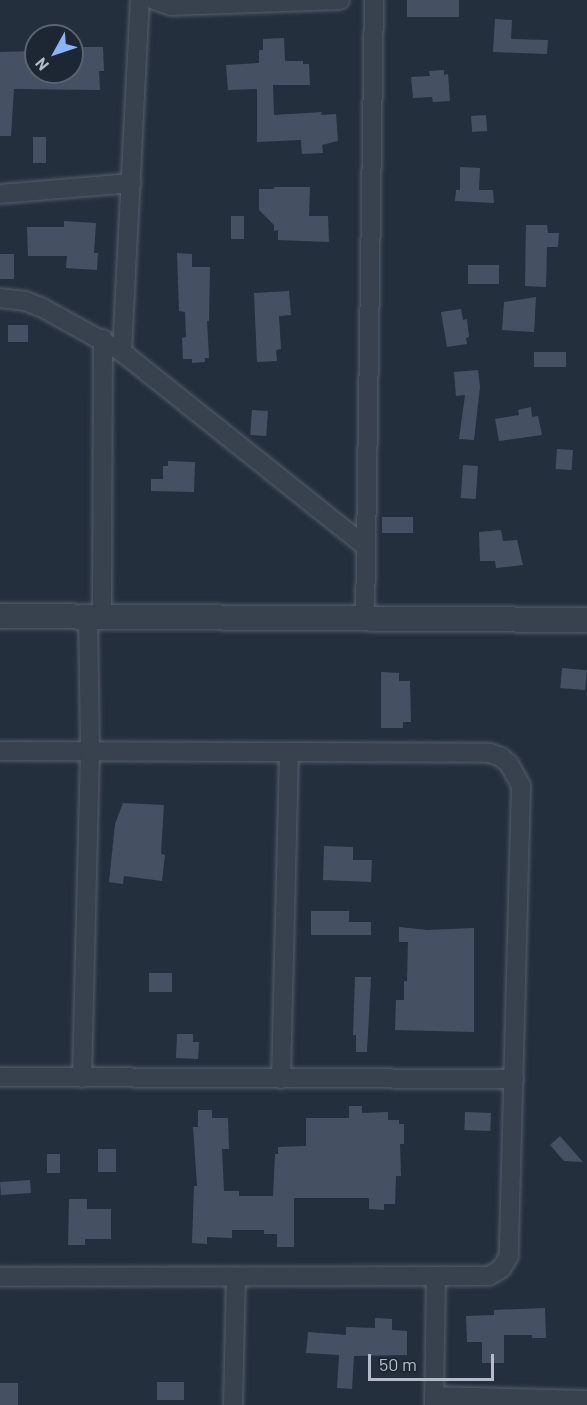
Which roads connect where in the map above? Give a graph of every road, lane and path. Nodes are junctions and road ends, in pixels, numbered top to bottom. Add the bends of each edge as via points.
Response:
1 (140, 0) edge
2 (340, 0) edge
3 (374, 0) edge
4 (162, 3) edge
5 (139, 28) junction
6 (132, 183) junction
7 (0, 194) edge
8 (0, 298) edge
9 (103, 339) junction
10 (122, 352) junction
11 (366, 547) junction
12 (0, 616) edge
13 (95, 617) junction
14 (365, 619) junction
15 (587, 620) edge
16 (0, 751) edge
17 (90, 752) junction
18 (289, 754) junction
19 (0, 1077) edge
20 (82, 1078) junction
21 (281, 1079) junction
22 (514, 1079) junction
23 (236, 1276) junction
24 (436, 1276) junction
25 (0, 1277) edge
26 (587, 1400) edge
27 (434, 1401) edge
28 (233, 1405) edge

1 - 5 street
2 - 4 street
3 - 11 street
4 - 5 street
5 - 6 street
6 - 7 street
6 - 10 street
8 - 9 street via 41,307
9 - 10 street
9 - 13 street
10 - 11 street
11 - 14 street
12 - 13 street
13 - 14 street
13 - 17 street
14 - 15 street
16 - 17 street
17 - 18 street
17 - 20 street
18 - 21 street
18 - 22 street via 490,753 509,764 521,786
19 - 20 street
20 - 21 street
21 - 22 street
22 - 24 street via 509,1256 501,1269 489,1276
23 - 24 street
23 - 25 street
23 - 28 street
24 - 27 street
26 - 27 street

